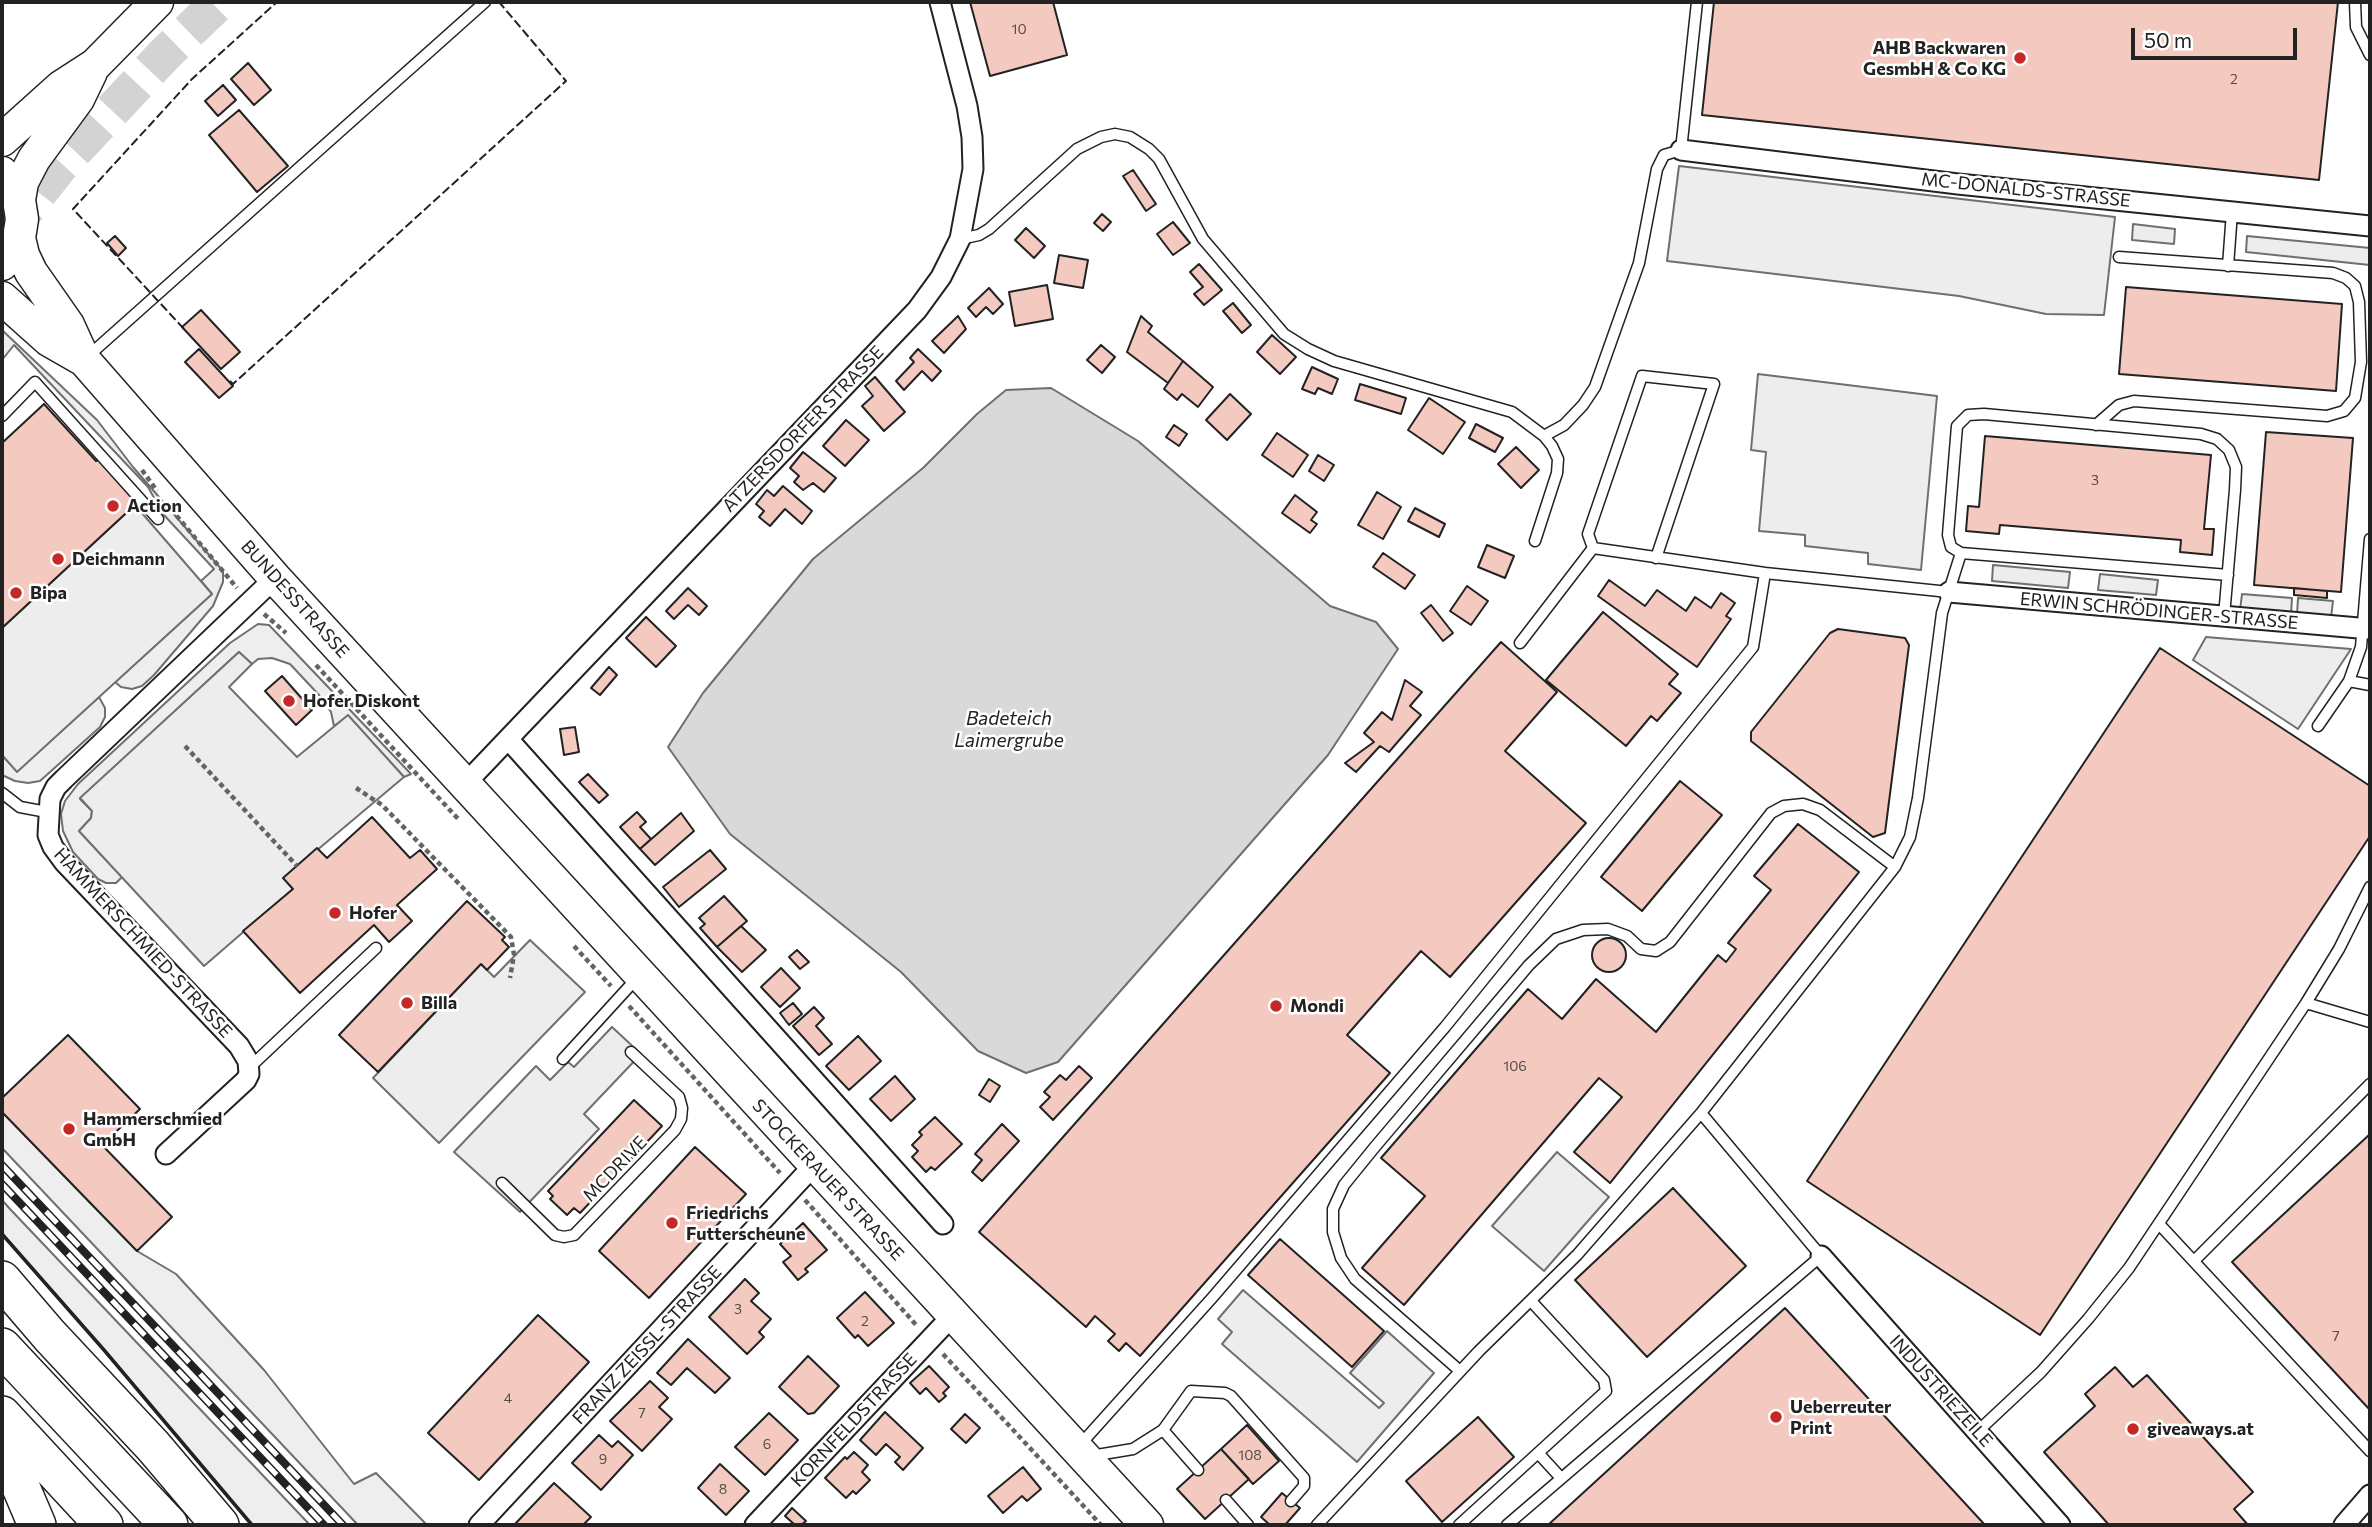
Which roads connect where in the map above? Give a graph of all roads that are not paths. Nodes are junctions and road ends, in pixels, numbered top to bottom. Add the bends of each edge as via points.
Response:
1 (157, 2) edge
2 (485, 2) edge
3 (940, 2) edge
4 (1697, 2) edge
5 (2355, 2) edge
6 (2370, 55) edge
7 (95, 65) junction
8 (2, 140) edge
9 (1681, 150) junction
10 (2, 173) edge
11 (19, 200) junction
12 (2232, 212) junction
13 (2370, 226) edge
14 (19, 238) junction
15 (960, 239) junction
16 (2119, 257) dead end
17 (2, 264) edge
18 (2228, 266) junction
19 (2, 298) edge
20 (84, 360) junction
21 (2366, 362) edge
22 (2, 416) edge
23 (2096, 425) junction
24 (1544, 436) junction
25 (158, 519) dead end
26 (2370, 540) edge
27 (1535, 541) dead end
28 (1593, 548) junction
29 (1961, 553) junction
30 (1656, 558) junction
31 (1765, 573) junction
32 (2228, 575) junction
33 (275, 578) junction
34 (1949, 592) junction
35 (2224, 616) junction
36 (2367, 629) edge
37 (1520, 643) dead end
38 (2349, 681) junction
39 (2370, 685) edge
40 (2318, 726) dead end
41 (508, 739) junction
42 (464, 785) junction
43 (2, 793) edge
44 (47, 812) junction
45 (511, 834) joint
46 (1895, 867) junction
47 (2370, 887) edge
48 (376, 948) dead end
49 (630, 986) junction
50 (2306, 1003) junction
51 (2370, 1023) edge
52 (631, 1052) dead end
53 (563, 1059) dead end
54 (249, 1068) junction
55 (2370, 1084) edge
56 (1701, 1112) junction
57 (166, 1153) dead end
58 (815, 1164) junction
59 (502, 1183) dead end
60 (943, 1224) dead end
61 (2159, 1224) junction
62 (1821, 1256) junction
63 (2194, 1261) junction
64 (2, 1280) edge
65 (1531, 1301) junction
66 (953, 1315) junction
67 (2, 1347) edge
68 (1460, 1371) junction
69 (2, 1415) edge
70 (1163, 1430) junction
71 (1977, 1432) junction
72 (2370, 1451) edge
73 (1080, 1453) junction
74 (1539, 1454) junction
75 (2, 1456) edge
76 (1198, 1470) dead end
77 (1561, 1478) junction
78 (2370, 1495) edge
79 (1226, 1500) dead end
80 (1291, 1501) dead end
81 (37, 1525) edge
82 (104, 1525) edge
83 (169, 1525) edge
84 (220, 1525) edge
85 (479, 1525) edge
86 (755, 1525) edge
87 (1147, 1525) edge
88 (1248, 1525) edge
89 (1317, 1525) edge
90 (1459, 1525) edge
91 (1507, 1525) edge
92 (2060, 1525) edge
93 (2344, 1525) edge

1 - 7 main road
2 - 20 lane
3 - 15 street, ATZERSDORFER STRASSE via 972,137 973,169
4 - 9 lane
5 - 6 lane via 2357,27
7 - 8 main road
7 - 11 main road via 78,99 34,159
9 - 12 street, MC-DONALDS-STRASSE
9 - 24 lane via 1664,155 1657,169 1639,263 1595,387 1564,425
10 - 11 main road
11 - 14 main road
12 - 13 street, MC-DONALDS-STRASSE
12 - 18 lane
14 - 17 main road
14 - 20 main road via 31,272 68,325
15 - 24 lane via 989,229 1077,149 1101,137 1130,137 1158,159 1203,239 1284,334 1334,361 1512,412
15 - 41 street, ATZERSDORFER STRASSE via 917,310
16 - 18 lane
18 - 21 lane via 2333,273 2346,278 2356,286
19 - 20 main road via 49,340
20 - 33 main road, BUNDESSTRASSE
21 - 23 lane via 2356,398 2344,411 2327,416 2134,401 2119,405
22 - 25 lane via 35,382
23 - 29 lane via 1968,415 1957,426 1948,535 1951,547
23 - 32 lane via 2201,434 2217,439 2229,450 2236,467
24 - 27 lane via 1558,458 1557,473
26 - 36 lane
28 - 30 lane
28 - 30 lane via 1588,534 1642,376 1714,384
28 - 37 lane
29 - 32 lane
29 - 34 lane
30 - 31 lane
31 - 34 lane
31 - 73 lane via 1754,647 1445,1027
32 - 35 lane
33 - 42 main road, BUNDESSTRASSE
33 - 44 street via 56,787
34 - 35 street, ERWIN SCHRÖDINGER-STRASSE
34 - 46 lane via 1941,613 1918,798 1910,837
35 - 36 street, ERWIN SCHRÖDINGER-STRASSE
36 - 38 lane
38 - 39 lane
38 - 40 lane
41 - 42 street, ATZERSDORFER STRASSE
41 - 60 street
42 - 45 main road, BUNDESSTRASSE
43 - 44 lane via 20,807
44 - 54 street, HAMMERSCHMIED-STRASSE via 52,847 239,1046
45 - 49 main road, STOCKERAUER STRASSE
46 - 56 lane
46 - 68 lane via 1820,810 1803,804 1784,806 1771,813 1670,942 1656,951 1641,949 1627,936 1608,929 1583,930 1556,939 1529,965 1344,1185 1333,1209 1333,1232 1341,1258 1355,1279
47 - 50 lane
48 - 54 lane
49 - 53 lane
49 - 58 main road, STOCKERAUER STRASSE
50 - 51 lane
50 - 61 lane
52 - 59 lane, MCDRIVE via 679,1097 681,1119 574,1235 555,1235
54 - 57 street via 246,1080
55 - 63 lane
56 - 62 lane
56 - 65 lane
58 - 66 main road, STOCKERAUER STRASSE
58 - 85 street, FRANZ ZEISSL-STRASSE
61 - 63 lane
61 - 71 lane via 2088,1320
62 - 71 street, INDUSTRIEZEILE
62 - 77 lane
63 - 72 lane
64 - 84 highway
65 - 68 lane
65 - 74 lane via 1604,1380 1606,1391
66 - 73 main road, STOCKERAUER STRASSE
66 - 86 street, KORNFELDSTRASSE
67 - 83 highway
68 - 89 lane
69 - 82 highway
70 - 73 lane via 1133,1449
70 - 76 lane
70 - 80 lane via 1191,1391 1228,1394 1304,1478 1304,1486
71 - 92 street, INDUSTRIEZEILE
73 - 87 main road, STOCKERAUER STRASSE
74 - 77 lane
74 - 90 lane
75 - 81 highway
77 - 91 lane
78 - 93 street
79 - 88 lane

